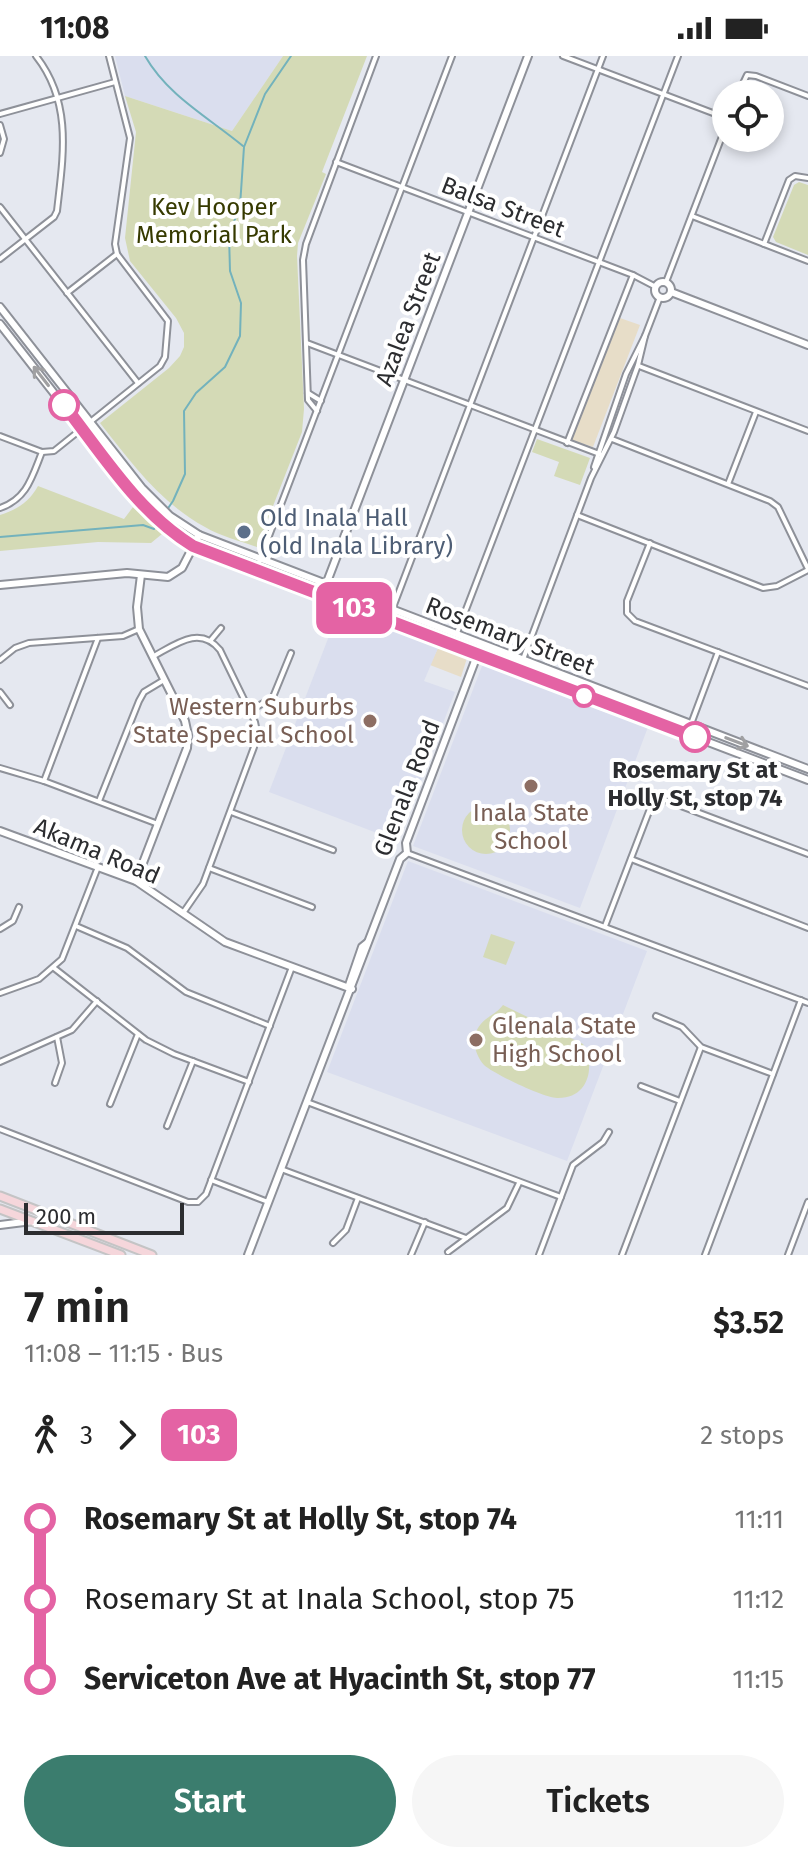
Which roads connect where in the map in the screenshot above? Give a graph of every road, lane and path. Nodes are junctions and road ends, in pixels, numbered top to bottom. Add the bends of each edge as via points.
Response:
1 (36, 56) edge
2 (109, 56) edge
3 (376, 56) edge
4 (452, 56) edge
5 (528, 56) edge
6 (563, 56) edge
7 (603, 56) edge
8 (678, 56) edge
9 (598, 69) junction
10 (745, 80) edge
11 (766, 80) edge
12 (115, 82) junction
13 (784, 87) edge
14 (663, 95) junction
15 (808, 96) edge
16 (55, 98) junction
17 (712, 113) edge
18 (0, 114) edge
19 (0, 125) edge
20 (716, 152) edge
21 (0, 153) edge
22 (336, 162) junction
23 (808, 178) edge
24 (403, 187) junction
25 (0, 207) edge
26 (468, 213) junction
27 (692, 216) junction
28 (534, 238) junction
29 (26, 239) junction
30 (764, 244) junction
31 (117, 254) junction
32 (0, 259) edge
33 (808, 261) edge
34 (598, 262) junction
35 (633, 275) junction
36 (666, 282) junction
37 (656, 287) junction
38 (671, 292) junction
39 (67, 293) junction
40 (660, 297) junction
41 (0, 307) edge
42 (0, 324) edge
43 (645, 336) junction
44 (307, 343) junction
45 (808, 345) edge
46 (338, 355) junction
47 (630, 363) junction
48 (638, 365) junction
49 (404, 381) junction
50 (138, 383) junction
51 (308, 393) junction
52 (321, 401) junction
53 (469, 406) junction
54 (317, 411) junction
55 (756, 412) junction
56 (89, 422) junction
57 (82, 428) junction
58 (534, 430) junction
59 (808, 431) edge
60 (0, 436) edge
61 (612, 439) junction
62 (567, 443) junction
63 (42, 452) junction
64 (600, 455) junction
65 (728, 485) junction
66 (0, 508) edge
67 (577, 515) junction
68 (199, 535) junction
69 (650, 543) junction
70 (193, 546) junction
71 (260, 559) junction
72 (256, 570) junction
73 (808, 570) edge
74 (141, 575) junction
75 (326, 584) junction
76 (0, 585) edge
77 (322, 595) junction
78 (392, 610) junction
79 (221, 628) dead end
80 (139, 629) junction
81 (456, 635) junction
82 (98, 638) junction
83 (211, 640) junction
84 (481, 645) junction
85 (718, 652) junction
86 (291, 653) dead end
87 (154, 656) junction
88 (477, 656) junction
89 (0, 660) edge
90 (522, 660) junction
91 (518, 671) junction
92 (164, 680) junction
93 (808, 686) edge
94 (0, 692) edge
95 (10, 705) dead end
96 (250, 711) junction
97 (691, 724) junction
98 (0, 768) edge
99 (808, 769) edge
100 (808, 780) edge
101 (44, 781) junction
102 (99, 801) junction
103 (231, 812) junction
104 (158, 824) junction
105 (0, 831) edge
106 (333, 850) dead end
107 (407, 853) junction
108 (808, 854) edge
109 (631, 859) junction
110 (98, 867) junction
111 (209, 868) junction
112 (136, 881) junction
113 (19, 907) dead end
114 (312, 907) dead end
115 (183, 913) junction
116 (76, 926) junction
117 (605, 927) junction
118 (808, 928) edge
119 (0, 929) edge
120 (292, 967) junction
121 (54, 968) junction
122 (350, 988) junction
123 (0, 993) edge
124 (801, 1000) junction
125 (97, 1001) junction
126 (808, 1003) edge
127 (656, 1016) dead end
128 (270, 1026) junction
129 (138, 1034) junction
130 (57, 1037) junction
131 (701, 1047) junction
132 (193, 1061) junction
133 (0, 1062) edge
134 (773, 1074) junction
135 (249, 1082) junction
136 (55, 1083) dead end
137 (641, 1086) dead end
138 (681, 1101) junction
139 (307, 1102) junction
140 (110, 1104) dead end
141 (167, 1126) dead end
142 (0, 1129) edge
143 (609, 1132) dead end
144 (281, 1169) junction
145 (211, 1180) junction
146 (519, 1182) junction
147 (359, 1197) junction
148 (561, 1197) junction
149 (1, 1198) edge
150 (268, 1202) junction
151 (808, 1202) edge
152 (0, 1208) edge
153 (32, 1221) junction
154 (425, 1222) junction
155 (0, 1225) edge
156 (466, 1238) junction
157 (333, 1243) dead end
158 (448, 1252) dead end
159 (121, 1255) edge
160 (152, 1255) edge
161 (248, 1255) edge
162 (411, 1255) edge
163 (539, 1255) edge
164 (622, 1255) edge
165 (705, 1255) edge
166 (788, 1255) edge

1 - 16 street
2 - 12 street
3 - 22 street
4 - 24 street
5 - 26 street, Azalea Street
6 - 9 street
7 - 9 street
8 - 14 street
9 - 14 street
9 - 28 street
10 - 11 street via 747,75
12 - 16 street
12 - 31 street via 130,138
13 - 15 street
14 - 17 street
14 - 34 street
16 - 18 street
16 - 29 street via 65,131 57,211
19 - 21 street
20 - 27 street
22 - 24 street, Balsa Street
22 - 44 street via 305,252
23 - 30 street via 789,180
24 - 26 street, Balsa Street
24 - 46 street
25 - 29 street
26 - 28 street, Balsa Street
26 - 49 street, Azalea Street
27 - 30 street
27 - 36 street
28 - 34 street, Balsa Street
28 - 53 street
29 - 32 street
29 - 39 street
30 - 33 street
31 - 39 street
31 - 50 street via 169,325 164,362
34 - 35 street, Balsa Street
34 - 58 street
35 - 37 street, Balsa Street
35 - 62 street
36 - 37 street
36 - 38 street
37 - 40 street
38 - 40 street
38 - 45 street
39 - 50 street
40 - 43 street
41 - 56 street, Rosemary Street
57 -> 42 street, Rosemary Street
43 - 47 street
43 - 48 street
44 - 46 street
44 - 51 street
46 - 49 street
46 - 52 street
47 - 48 street
47 - 64 street
48 - 55 street
48 - 61 street
49 - 53 street
49 - 75 street, Azalea Street
50 - 56 street
51 - 52 street
51 - 54 street
52 - 54 street
53 - 58 street
53 - 78 street
54 - 71 street
55 - 59 street
55 - 65 street
56 - 57 street
56 - 68 street, Rosemary Street via 159,506
57 - 63 street via 54,451
57 - 70 street, Rosemary Street via 128,488
58 - 62 street
58 - 81 street
60 - 63 street
61 - 64 street
61 - 65 street
62 - 64 street
63 - 66 street via 28,488
64 - 67 street
65 - 73 street via 775,504
67 - 69 street
67 - 90 street
68 - 70 street
68 - 71 street, Rosemary Street
69 - 73 street via 769,589
69 - 85 street via 627,613 635,621
70 - 72 street, Rosemary Street
70 - 74 street via 177,574
71 - 72 street
71 - 75 street, Rosemary Street
72 - 77 street, Rosemary Street
74 - 76 street
74 - 80 street
75 - 77 street, Azalea Street
75 - 78 street, Rosemary Street
77 - 88 street, Rosemary Street
78 - 81 street, Rosemary Street
79 - 83 street
80 - 82 street
80 - 87 street
81 - 84 street, Rosemary Street
82 - 89 street via 29,643
82 - 101 street
83 - 87 street via 191,637
83 - 96 street
84 - 88 street, Glenala Road
84 - 90 street, Rosemary Street
85 - 93 street
85 - 97 street
86 - 96 street via 273,697
87 - 92 street
88 - 91 street, Rosemary Street
88 - 107 street, Glenala Road via 406,843
90 - 91 street
90 - 97 street, Rosemary Street
91 - 100 street, Rosemary Street
92 - 102 street via 139,701
92 - 104 street via 188,735
94 - 95 street
96 - 103 street via 256,740
97 -> 99 street, Rosemary Street
98 - 101 street
101 - 102 street
102 - 104 street
103 - 106 street
103 - 111 street
104 - 112 street
105 - 110 street, Akama Road
107 - 117 street
107 - 122 street, Glenala Road via 362,947
108 - 109 street via 657,797
109 - 117 street
109 - 118 street
110 - 112 street, Akama Road
110 - 116 street
111 - 114 street
111 - 115 street
112 - 115 street, Akama Road
113 - 119 street via 13,921
115 - 120 street, Akama Road via 225,942
116 - 121 street
116 - 128 street via 117,942 186,992
117 - 124 street
120 - 122 street, Akama Road
120 - 128 street
121 - 123 street
121 - 125 street
122 - 139 street, Glenala Road
124 - 126 street
124 - 134 street
125 - 129 street
125 - 130 street via 72,1030
127 - 131 street via 682,1027
128 - 135 street
129 - 132 street
129 - 140 street
130 - 133 street
130 - 136 street via 62,1063
131 - 134 street
131 - 138 street
132 - 135 street
132 - 141 street
134 - 165 street
135 - 145 street
137 - 138 street
138 - 164 street
139 - 144 street, Glenala Road
139 - 146 street
142 - 145 street via 188,1202 203,1199
143 - 148 street via 573,1165
144 - 147 street
144 - 150 street, Glenala Road
145 - 150 street
146 - 148 street
146 - 156 street via 507,1208
147 - 154 street
147 - 157 street via 346,1230
148 - 163 street
149 - 152 street
149 - 160 main road
150 - 161 street, Glenala Road
151 - 166 street
152 - 153 main road
153 - 155 street
153 - 159 main road
154 - 156 street
154 - 162 street
156 - 158 street

